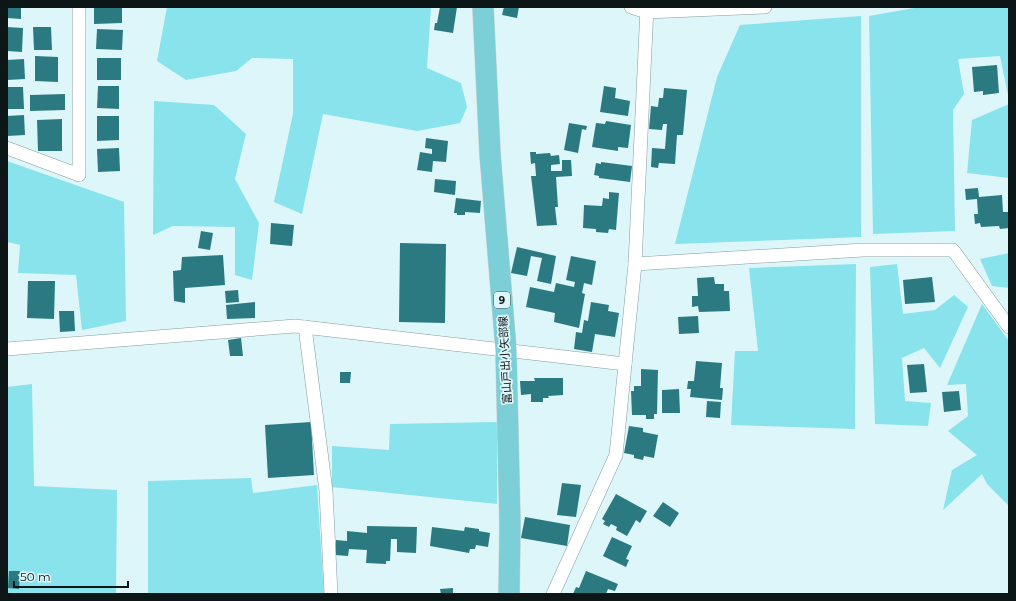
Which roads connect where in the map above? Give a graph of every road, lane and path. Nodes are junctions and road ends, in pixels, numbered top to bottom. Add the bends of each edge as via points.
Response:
1 (79, 7) edge
2 (482, 7) edge
3 (631, 7) edge
4 (765, 7) edge
5 (647, 10) edge
6 (7, 148) edge
7 (635, 264) junction
8 (305, 327) junction
9 (1009, 327) edge
10 (7, 349) edge
11 (506, 350) junction
12 (625, 364) junction
13 (331, 594) edge
14 (509, 594) edge
15 (553, 594) edge

1 - 6 street via 79,175
2 - 11 main road, 富山戸出小矢部線 / 9 via 490,154
3 - 5 street
4 - 5 street
5 - 7 street
7 - 9 street via 863,250 953,250
7 - 12 street
8 - 10 street
8 - 11 street
8 - 13 street via 326,492
11 - 12 street
11 - 14 main road, 富山戸出小矢部線 / 9
12 - 15 street via 616,456

